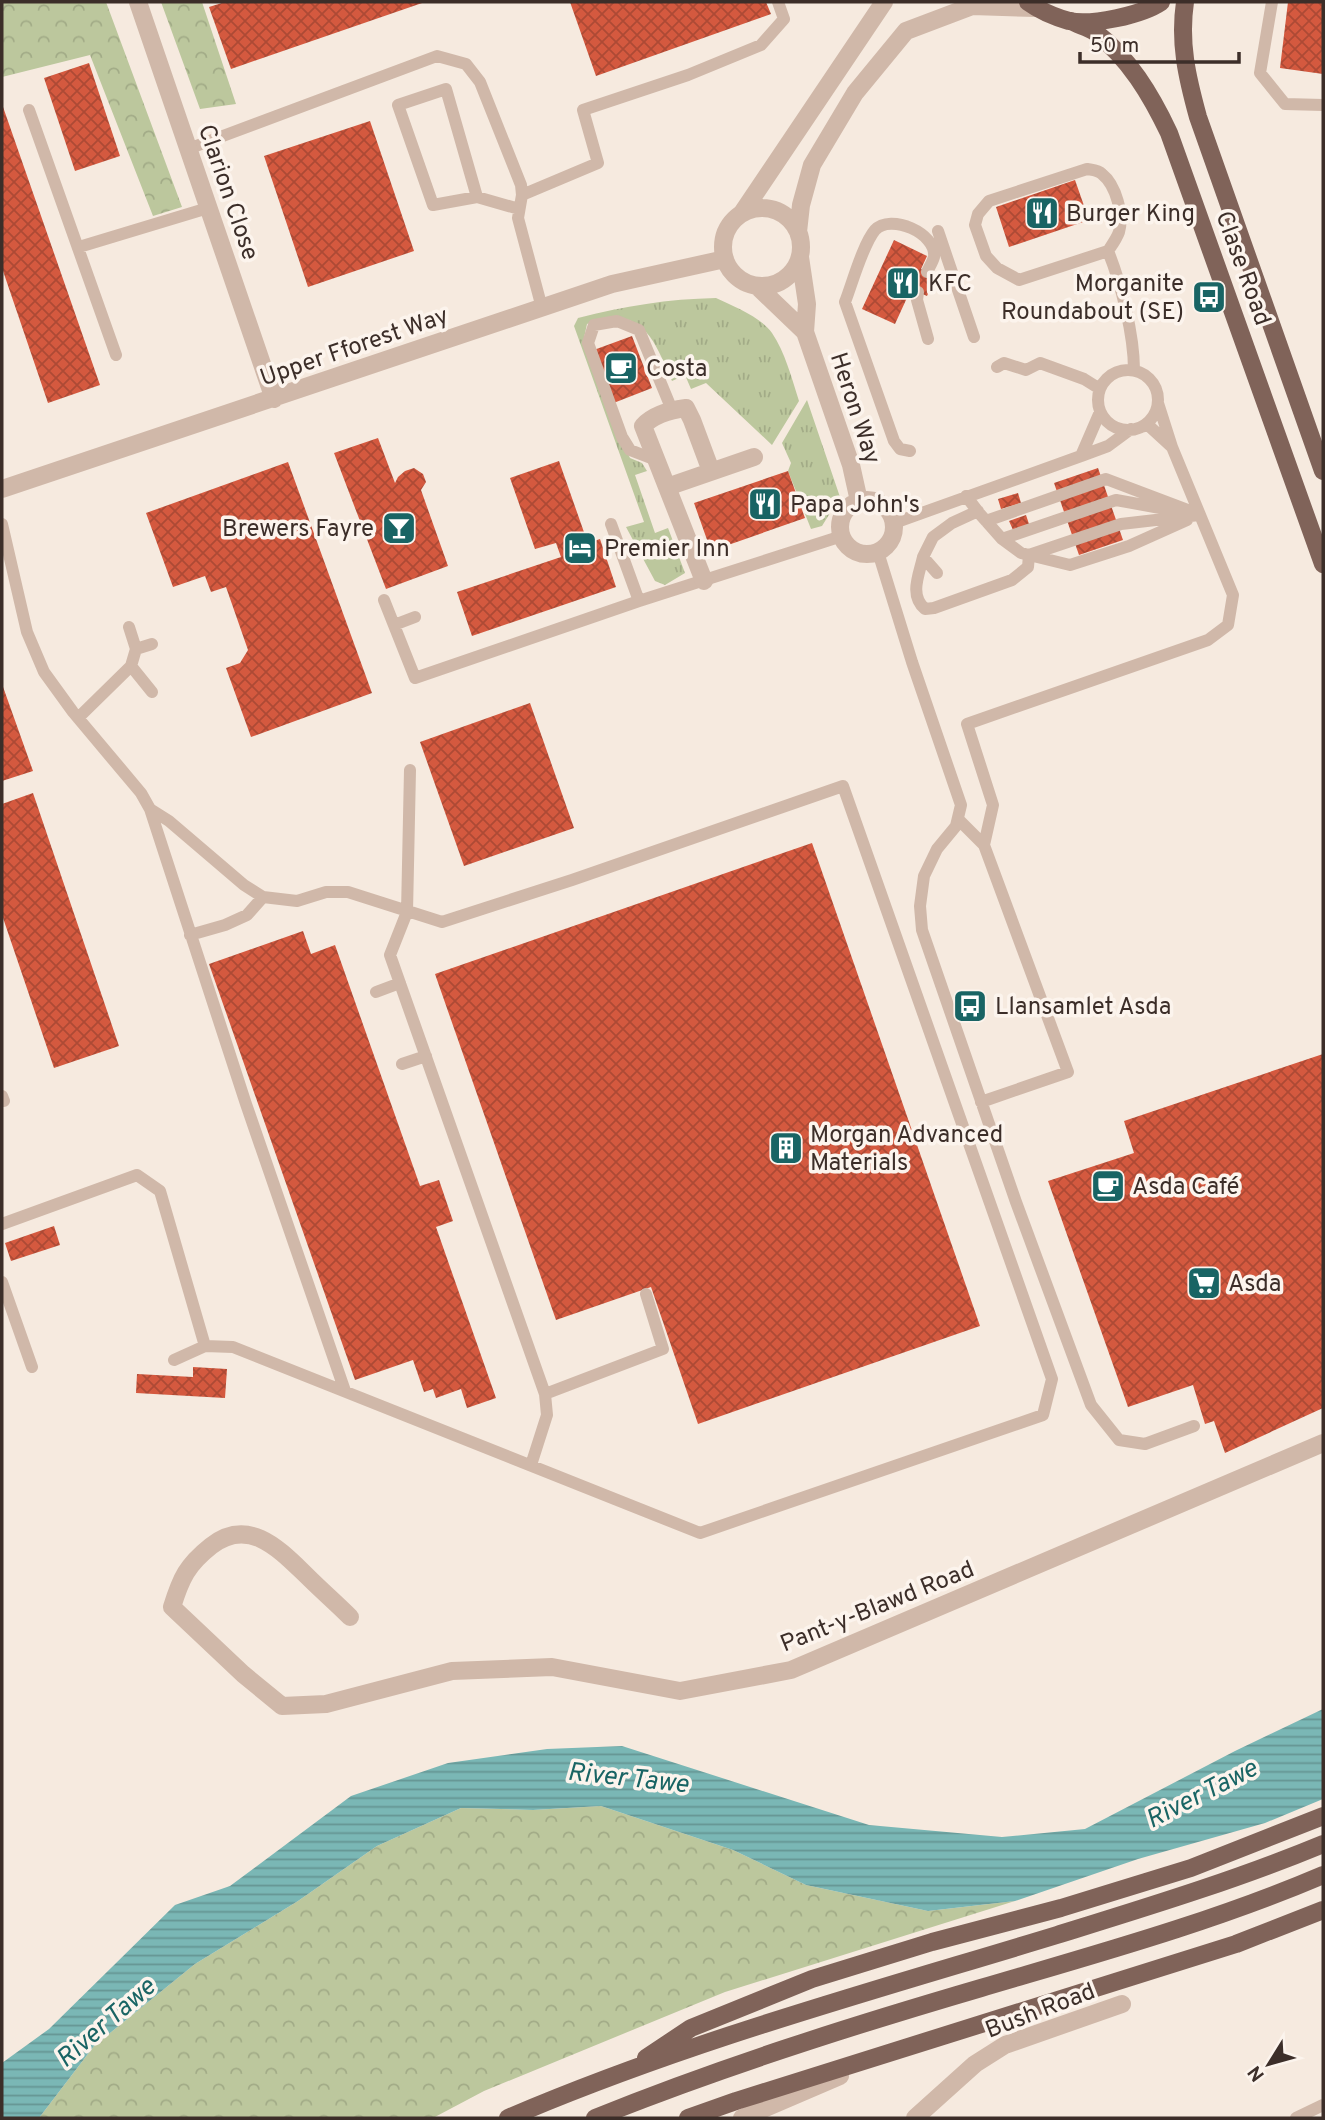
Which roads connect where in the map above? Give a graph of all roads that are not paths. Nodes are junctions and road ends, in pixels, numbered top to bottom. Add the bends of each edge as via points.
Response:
1 (138, 2) edge
2 (778, 2) edge
3 (884, 2) edge
4 (1161, 2) edge
5 (1185, 2) edge
6 (1272, 2) edge
7 (1032, 5) edge
8 (1070, 21) junction
9 (1323, 105) edge
10 (29, 110) dead end
11 (188, 149) junction
12 (477, 197) junction
13 (521, 202) junction
14 (208, 208) junction
15 (742, 213) junction
16 (938, 231) dead end
17 (798, 232) junction
18 (79, 247) junction
19 (1108, 251) junction
20 (800, 257) junction
21 (725, 259) junction
22 (927, 272) dead end
23 (757, 286) junction
24 (918, 292) dead end
25 (542, 308) junction
26 (805, 332) junction
27 (974, 337) dead end
28 (928, 340) dead end
29 (116, 355) dead end
30 (997, 367) dead end
31 (1134, 370) junction
32 (1100, 389) junction
33 (274, 399) junction
34 (1157, 403) junction
35 (672, 410) junction
36 (1100, 412) junction
37 (1136, 428) junction
38 (1172, 447) junction
39 (910, 451) dead end
40 (1081, 456) junction
41 (754, 457) dead end
42 (656, 460) junction
43 (711, 471) junction
44 (1323, 471) edge
45 (667, 486) junction
46 (2, 489) edge
47 (966, 496) junction
48 (859, 501) junction
49 (1199, 515) junction
50 (982, 516) junction
51 (894, 523) junction
52 (2, 524) edge
53 (611, 524) dead end
54 (842, 536) junction
55 (997, 538) junction
56 (878, 552) junction
57 (1029, 555) junction
58 (923, 557) junction
59 (1323, 564) edge
60 (937, 573) dead end
61 (704, 581) junction
62 (384, 600) dead end
63 (639, 601) junction
64 (415, 617) dead end
65 (394, 625) junction
66 (130, 628) dead end
67 (152, 644) dead end
68 (136, 649) junction
69 (131, 666) junction
70 (152, 692) dead end
71 (78, 718) junction
72 (410, 770) dead end
73 (150, 809) junction
74 (958, 819) junction
75 (984, 845) junction
76 (263, 897) junction
77 (407, 912) junction
78 (190, 935) junction
79 (400, 983) junction
80 (376, 992) dead end
81 (426, 1056) junction
82 (402, 1064) dead end
83 (981, 1102) junction
84 (2, 1224) edge
85 (2, 1282) edge
86 (646, 1294) dead end
87 (205, 1346) junction
88 (174, 1360) dead end
89 (32, 1367) dead end
90 (345, 1391) junction
91 (545, 1394) junction
92 (1194, 1426) dead end
93 (1323, 1443) edge
94 (531, 1465) junction
95 (350, 1617) dead end
96 (1323, 1816) edge
97 (1323, 1844) edge
98 (1323, 1875) edge
99 (1323, 1910) edge
100 (1122, 2004) dead end
101 (904, 2049) junction
102 (623, 2073) junction
103 (1323, 2105) edge
104 (508, 2118) edge
105 (596, 2118) edge
106 (688, 2118) edge
107 (742, 2118) edge
108 (915, 2118) edge
109 (1296, 2118) edge

1 - 11 street, Clarion Close
2 - 13 lane via 784,19 761,45 583,110 598,163
3 - 15 street
4 - 8 main road via 1126,18
5 - 44 main road, Clase Road via 1182,48 1198,117
6 - 9 lane via 1260,73 1286,104
7 - 8 main road, Clase Road
7 - 17 street via 972,6 906,31 855,93 812,165
8 - 59 main road, Clase Road via 1094,32 1129,67 1150,93 1169,132
10 - 18 lane
11 - 13 lane via 437,56 466,64 480,82 521,185
11 - 14 street, Clarion Close
12 - 12 lane via 433,205 398,105 446,89
12 - 13 lane
13 - 25 lane via 518,218
14 - 18 lane
14 - 33 street, Clarion Close
15 - 17 street via 768,208 781,213
15 - 21 street via 726,233
16 - 27 lane
17 - 20 street
18 - 29 lane
19 - 19 lane via 1019,280 986,256 975,225 989,201 1087,169 1100,172 1116,198 1119,233
19 - 31 lane via 1134,350
20 - 23 street via 789,276
20 - 26 street, Heron Way via 807,303
21 - 23 street via 737,277
21 - 25 street, Upper Fforest Way via 611,284
22 - 39 lane via 934,256 925,237 894,223 876,228 845,302 894,441 900,449
23 - 26 street, Heron Way
24 - 28 lane
25 - 33 street, Upper Fforest Way
26 - 48 street, Heron Way
30 - 32 lane via 1004,363 1026,370 1040,363
31 - 32 lane via 1117,372
31 - 34 lane via 1155,386
32 - 36 lane
33 - 46 street, Upper Fforest Way
34 - 37 lane via 1155,413
34 - 38 lane
35 - 42 street via 643,426
35 - 42 lane via 639,330 617,321 594,325 588,342 622,436 630,450
35 - 43 street via 686,408
36 - 37 lane via 1113,425
36 - 40 lane
37 - 38 lane via 1148,425
37 - 40 lane
38 - 49 lane
40 - 47 lane
41 - 43 street
42 - 45 street
43 - 45 street
45 - 61 street
47 - 50 lane
47 - 51 lane
48 - 51 street via 885,507
48 - 54 street via 841,519
49 - 50 lane via 1106,479
49 - 55 lane via 1116,500
49 - 57 lane via 1121,524
49 - 57 lane via 1070,565
49 - 75 lane via 1233,595 1228,625 1208,640 967,724 993,805
50 - 55 lane
50 - 58 lane via 952,523 933,537
51 - 56 street via 891,540
52 - 71 lane via 27,632 44,672
53 - 63 lane
54 - 56 street via 853,550
54 - 61 lane
55 - 57 lane
56 - 74 lane via 952,774 961,805
57 - 58 lane via 1028,567 1012,580 925,609 915,592
58 - 60 lane
61 - 63 lane
62 - 65 lane
63 - 65 lane via 415,678
64 - 65 lane
66 - 68 lane
67 - 68 lane
68 - 69 lane
69 - 70 lane
69 - 71 lane
71 - 73 lane
72 - 77 lane
73 - 76 lane
73 - 78 lane
74 - 75 lane
74 - 83 lane via 923,876 920,906 922,930
75 - 83 lane via 1068,1072
76 - 77 lane via 297,901 326,892 348,892
76 - 78 lane via 247,915
77 - 79 lane via 390,955
77 - 94 lane via 442,922 843,786 1052,1379 1043,1415 700,1533
78 - 90 lane
79 - 80 lane
79 - 81 lane
81 - 82 lane
81 - 91 lane
83 - 92 lane via 1090,1405 1119,1440 1145,1444
84 - 87 lane via 137,1175 160,1191
85 - 89 lane
86 - 91 lane via 663,1349
87 - 88 lane
87 - 90 lane via 233,1347
90 - 94 lane
91 - 94 lane via 547,1415
93 - 95 street, Pant-y-Blawd Road via 791,1670 680,1691 552,1667 452,1671 326,1704 282,1706 172,1607 183,1575 202,1553 224,1536 244,1534 279,1550
96 - 102 main road via 1191,1868 812,1979 691,2028
97 - 102 main road via 1142,1910 771,2022
98 - 105 main road via 1202,1920 781,2049
99 - 101 main road via 1236,1944
100 - 108 street, Bush Road via 1005,2045 975,2064
101 - 106 main road
101 - 107 street
102 - 104 main road
103 - 109 lane

